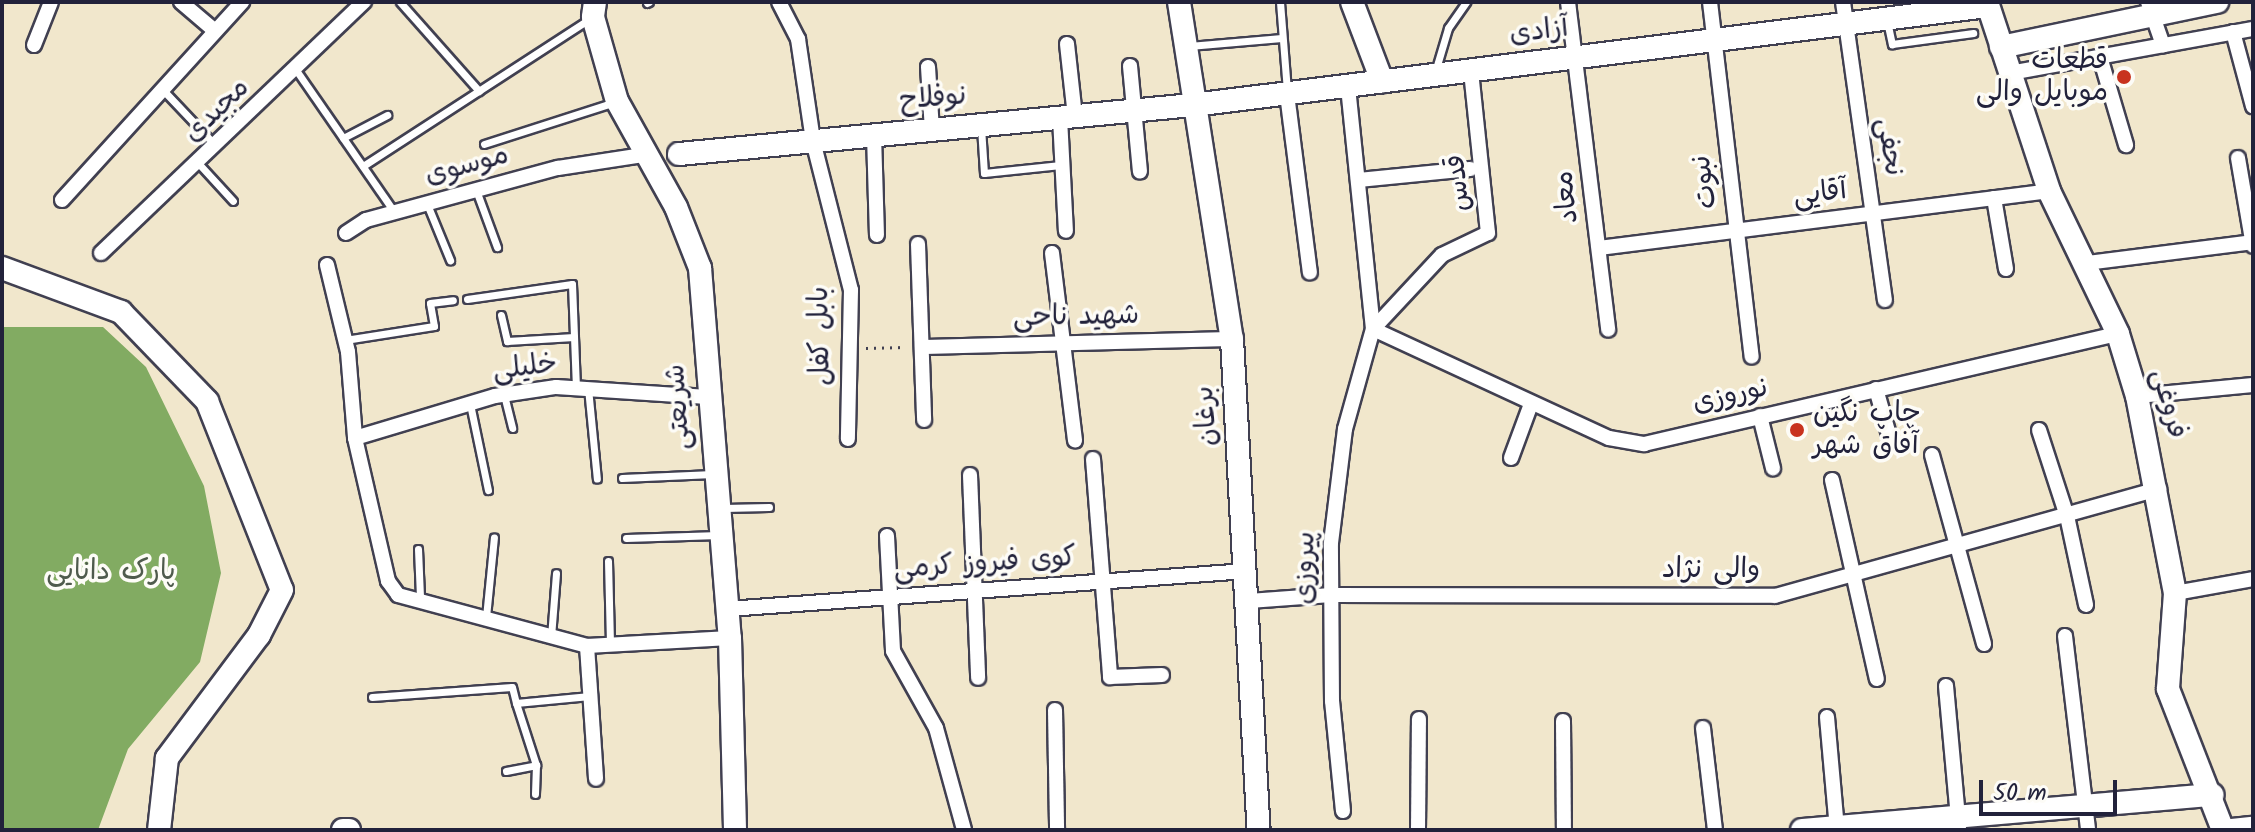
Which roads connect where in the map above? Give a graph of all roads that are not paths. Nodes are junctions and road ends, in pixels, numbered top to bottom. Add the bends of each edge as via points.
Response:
1 (51, 2) edge
2 (181, 2) edge
3 (242, 2) edge
4 (364, 2) edge
5 (400, 2) edge
6 (779, 2) edge
7 (1179, 2) edge
8 (1280, 2) edge
9 (1352, 2) edge
10 (1466, 2) edge
11 (1568, 2) edge
12 (1710, 2) edge
13 (2217, 2) edge
14 (1987, 4) edge
15 (2151, 9) edge
16 (594, 10) edge
17 (1844, 13) edge
18 (1886, 19) junction
19 (2253, 29) edge
20 (214, 30) junction
21 (2233, 32) junction
22 (1973, 33) dead end
23 (1282, 38) junction
24 (1715, 40) junction
25 (1067, 44) dead end
26 (34, 45) dead end
27 (2163, 45) junction
28 (1186, 47) junction
29 (2001, 47) junction
30 (1577, 57) junction
31 (2100, 57) junction
32 (1130, 66) dead end
33 (928, 67) dead end
34 (296, 70) junction
35 (1471, 71) junction
36 (2010, 73) junction
37 (1434, 75) junction
38 (1382, 81) junction
39 (1348, 86) junction
40 (162, 88) junction
41 (479, 91) junction
42 (1287, 94) junction
43 (617, 101) junction
44 (1193, 105) junction
45 (2253, 106) edge
46 (1134, 111) junction
47 (387, 115) dead end
48 (1067, 117) junction
49 (981, 125) junction
50 (932, 130) junction
51 (874, 135) junction
52 (343, 138) junction
53 (813, 141) junction
54 (484, 144) dead end
55 (2126, 145) dead end
56 (217, 148) junction
57 (679, 154) dead end
58 (643, 155) junction
59 (2238, 158) dead end
60 (199, 164) junction
61 (1061, 165) junction
62 (363, 166) junction
63 (1470, 169) dead end
64 (1140, 172) dead end
65 (1358, 180) junction
66 (476, 190) junction
67 (2049, 191) junction
68 (1994, 198) junction
69 (62, 200) dead end
70 (233, 201) dead end
71 (427, 204) junction
72 (395, 213) junction
73 (1873, 213) junction
74 (1066, 231) dead end
75 (1737, 231) junction
76 (346, 233) dead end
77 (877, 235) dead end
78 (2253, 243) edge
79 (918, 244) dead end
80 (497, 247) dead end
81 (1599, 248) junction
82 (101, 253) dead end
83 (1052, 253) dead end
84 (450, 260) dead end
85 (2087, 263) junction
86 (327, 265) dead end
87 (2, 268) edge
88 (2006, 269) dead end
89 (1310, 273) dead end
90 (467, 299) dead end
91 (453, 300) dead end
92 (1885, 300) dead end
93 (501, 315) dead end
94 (1373, 329) junction
95 (1608, 330) dead end
96 (2118, 334) junction
97 (574, 337) junction
98 (1232, 339) junction
99 (345, 340) junction
100 (1063, 343) junction
101 (922, 347) junction
102 (1752, 357) dead end
103 (2253, 385) edge
104 (582, 388) junction
105 (1876, 389) junction
106 (504, 395) junction
107 (2137, 396) junction
108 (708, 397) junction
109 (470, 404) junction
110 (1531, 404) junction
111 (1760, 416) junction
112 (924, 420) dead end
113 (512, 428) dead end
114 (2039, 430) dead end
115 (355, 438) junction
116 (1890, 438) dead end
117 (848, 439) dead end
118 (1075, 441) dead end
119 (1932, 455) dead end
120 (1511, 458) dead end
121 (1093, 459) dead end
122 (1773, 468) dead end
123 (715, 474) junction
124 (970, 475) dead end
125 (622, 478) dead end
126 (597, 479) dead end
127 (1832, 480) dead end
128 (2159, 489) junction
129 (488, 490) dead end
130 (769, 507) dead end
131 (718, 508) junction
132 (2067, 516) junction
133 (721, 535) junction
134 (887, 536) dead end
135 (494, 537) dead end
136 (626, 538) dead end
137 (1954, 548) junction
138 (418, 549) dead end
139 (608, 561) dead end
140 (1247, 571) junction
141 (556, 573) dead end
142 (1853, 577) junction
143 (2253, 579) edge
144 (1105, 581) junction
145 (974, 591) junction
146 (2175, 593) junction
147 (1331, 595) junction
148 (420, 597) junction
149 (889, 597) junction
150 (1249, 601) junction
151 (2086, 605) dead end
152 (728, 609) junction
153 (486, 617) junction
154 (2065, 636) dead end
155 (730, 638) junction
156 (551, 639) junction
157 (610, 642) junction
158 (1984, 644) dead end
159 (587, 646) junction
160 (1162, 675) dead end
161 (978, 678) dead end
162 (1877, 679) dead end
163 (1946, 686) dead end
164 (590, 696) junction
165 (372, 697) dead end
166 (516, 703) junction
167 (1055, 710) dead end
168 (1827, 717) dead end
169 (1419, 719) dead end
170 (1563, 721) dead end
171 (1703, 728) dead end
172 (536, 765) junction
173 (506, 771) dead end
174 (596, 779) dead end
175 (535, 794) dead end
176 (2213, 795) junction
177 (2088, 806) junction
178 (1343, 811) dead end
179 (1958, 823) edge
180 (2253, 824) edge
181 (1837, 828) edge
182 (2222, 828) edge
183 (159, 830) edge
184 (735, 830) edge
185 (964, 830) edge
186 (1057, 830) edge
187 (1259, 830) edge
188 (1418, 830) edge
189 (1564, 830) edge
190 (1715, 830) edge
191 (1802, 830) edge
192 (2088, 830) edge

1 - 26 street
2 - 20 street
3 - 20 street
4 - 34 street, مجیدی
5 - 41 lane
6 - 53 street, بابل کفل via 798,39
7 - 28 street, برغان
8 - 23 lane
9 - 38 street
10 - 37 lane via 1448,28
11 - 30 street, معاد
12 - 24 street, نبوت
13 - 15 street
14 - 18 street, آزادی
14 - 29 street, فروغی
15 - 27 street
15 - 29 street
16 - 41 lane
16 - 43 street, شریعتی
17 - 18 street, آزادی
17 - 24 street, آزادی
17 - 73 street, نجفی
18 - 22 lane via 1892,44
19 - 21 street
20 - 40 street
21 - 27 street
21 - 45 street
23 - 28 lane
23 - 42 lane
24 - 30 street, آزادی
24 - 75 street, نبوت
25 - 48 street
27 - 31 street
28 - 44 street, برغان
29 - 36 street, فروغی
30 - 35 street, آزادی
30 - 81 street, معاد
31 - 36 street
31 - 55 street
32 - 46 street
33 - 50 street
34 - 52 lane
34 - 56 street, مجیدی
35 - 37 street, آزادی
35 - 94 street, قدس via 1488,233 1442,255
36 - 67 street, فروغی
37 - 38 street, آزادی
38 - 39 street, آزادی
39 - 42 street, آزادی
39 - 65 street
40 - 56 lane
40 - 69 street
41 - 62 lane
42 - 44 street, آزادی
42 - 89 street
43 - 54 lane
43 - 58 street, شریعتی
44 - 46 street, نوفلاح
44 - 98 street, برغان
46 - 48 street, نوفلاح
46 - 64 street
47 - 52 lane
48 - 49 street, نوفلاح
48 - 61 street
49 - 50 street, نوفلاح
49 - 61 lane via 984,173
50 - 51 street, نوفلاح
51 - 53 street, نوفلاح
51 - 77 street
52 - 62 lane
53 - 57 street, نوفلاح
53 - 117 street, بابل کفل via 851,290
56 - 60 street, مجیدی
58 - 66 street, موسوی via 558,168
58 - 108 street, شریعتی via 676,207 700,268
59 - 78 street
60 - 70 lane
60 - 82 street, مجیدی
61 - 74 street
62 - 72 lane
63 - 65 street
65 - 94 street
66 - 71 street, موسوی
66 - 80 lane
67 - 68 street, آقایی
67 - 85 street, فروغی
68 - 73 street, آقایی
68 - 88 street
71 - 72 street, موسوی
71 - 84 lane
72 - 76 street, موسوی via 366,220
73 - 75 street, آقایی
73 - 92 street, نجفی
75 - 81 street, آقایی
75 - 102 street, نبوت
78 - 85 street
79 - 101 street
81 - 95 street, معاد
83 - 100 street
85 - 96 street, فروغی
86 - 99 street
87 - 183 street via 121,312 207,401 282,590 259,635 167,758
90 - 97 lane via 572,284
91 - 99 lane via 430,303 434,326
93 - 97 lane via 507,341
94 - 110 street, نوروزی
94 - 147 street, پیروزی via 1335,484
96 - 105 street, نوروزی
96 - 107 street, فروغی
97 - 104 lane
98 - 100 street, شهید ناحی
98 - 140 street, برغان
99 - 115 street
100 - 101 street, شهید ناحی
100 - 118 street
101 - 112 street
103 - 107 street
104 - 106 street, خلیلی
104 - 108 street, خلیلی
104 - 126 lane
105 - 111 street, نوروزی
105 - 116 street
106 - 109 street, خلیلی
106 - 113 lane
107 - 128 street, فروغی
108 - 123 street, شریعتی
109 - 115 street, خلیلی
109 - 129 lane
110 - 111 street, نوروزی via 1609,438 1644,444
110 - 120 street
111 - 122 street
114 - 132 street
115 - 148 street via 388,581 398,595
119 - 137 street
121 - 144 street
123 - 125 lane
123 - 131 street, شریعتی
124 - 145 street
127 - 142 street
128 - 132 street, والی نژاد
128 - 146 street, فروغی
130 - 131 lane
131 - 133 street, شریعتی
132 - 137 street, والی نژاد
132 - 151 street
133 - 136 lane
133 - 152 street, شریعتی
134 - 149 street
135 - 153 lane
137 - 142 street, والی نژاد
137 - 158 street
138 - 148 lane
139 - 157 lane
140 - 144 street, کوی فیروز کرمی
140 - 150 street, برغان
141 - 156 lane
142 - 147 street, والی نژاد via 1775,596 1747,597
142 - 162 street
143 - 146 street
144 - 145 street, کوی فیروز کرمی
144 - 160 street via 1110,677
145 - 149 street, کوی فیروز کرمی
145 - 161 street
146 - 176 street, فروغی via 2168,689
147 - 150 street, والی نژاد
147 - 178 street, پیروزی via 1332,701
148 - 153 street
149 - 152 street, کوی فیروز کرمی
149 - 185 street via 893,651 936,728
150 - 187 street, برغان
152 - 155 street, شریعتی
153 - 156 street
154 - 177 street
155 - 157 street
155 - 184 street, شریعتی
156 - 159 street
157 - 159 street
159 - 164 street
163 - 179 street
164 - 166 lane
164 - 174 street
165 - 166 lane via 512,687
166 - 172 lane
167 - 186 street
168 - 181 street
169 - 188 street
170 - 189 street
171 - 190 street
172 - 173 lane
172 - 175 lane
176 - 177 street
176 - 182 street, فروغی
177 - 179 street
177 - 192 street
179 - 181 street
180 - 182 street
181 - 191 street

